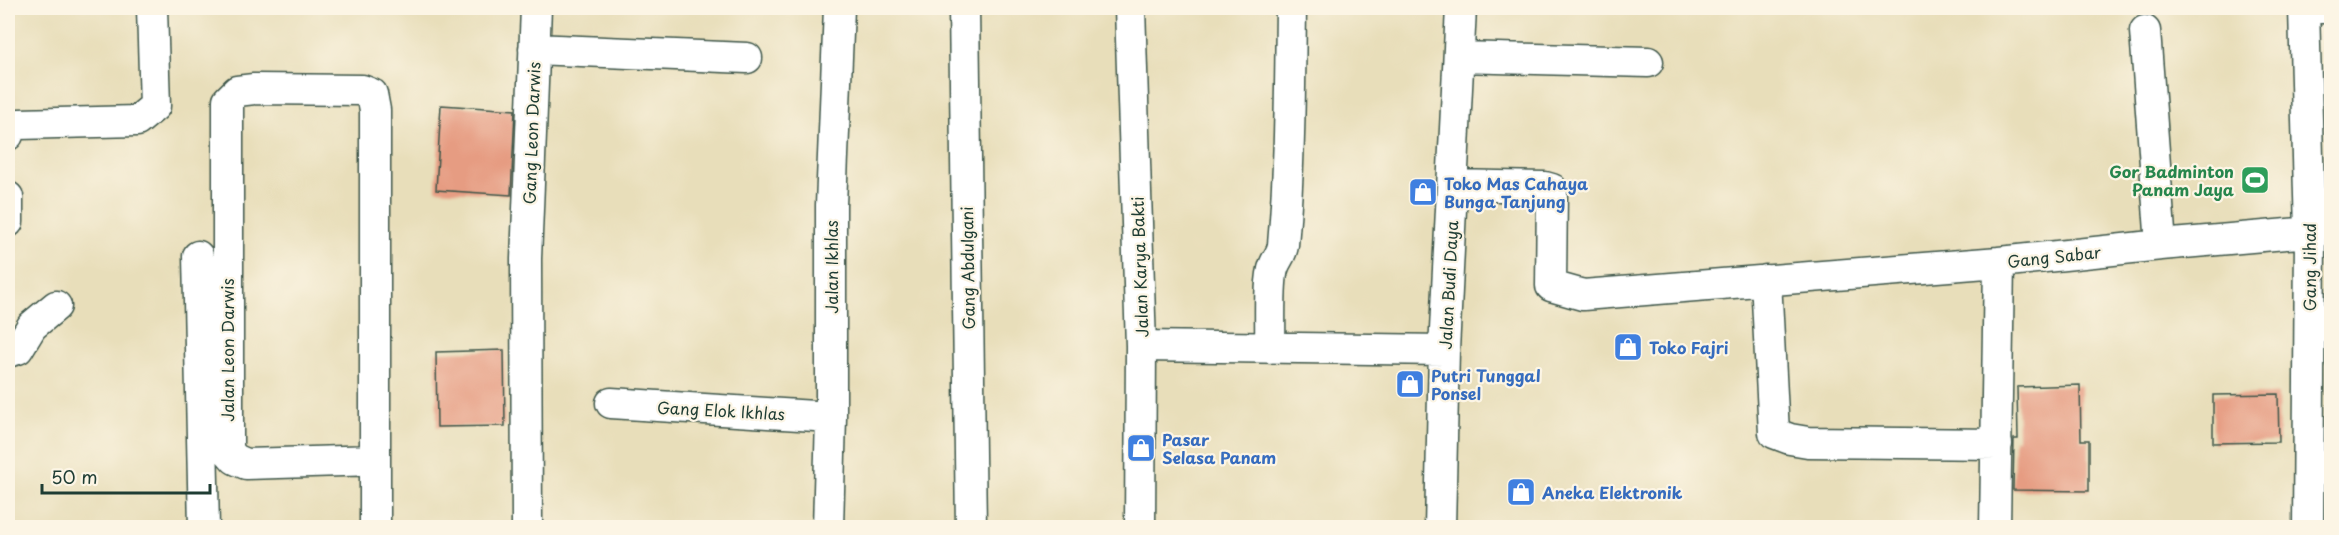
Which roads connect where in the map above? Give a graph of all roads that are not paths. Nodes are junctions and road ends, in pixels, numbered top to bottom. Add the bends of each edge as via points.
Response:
1 (152, 8) edge
2 (536, 8) edge
3 (839, 8) edge
4 (964, 8) edge
5 (1130, 8) edge
6 (1291, 8) edge
7 (1461, 8) edge
8 (2304, 8) edge
9 (2331, 8) edge
10 (2145, 31) dead end
11 (534, 49) junction
12 (1460, 57) junction
13 (747, 58) dead end
14 (1648, 62) dead end
15 (8, 135) edge
16 (1453, 185) junction
17 (8, 197) edge
18 (8, 222) edge
19 (2310, 232) junction
20 (2161, 245) junction
21 (213, 253) junction
22 (1999, 262) junction
23 (1766, 280) junction
24 (56, 306) dead end
25 (1141, 346) junction
26 (1270, 348) junction
27 (1444, 350) junction
28 (8, 352) edge
29 (611, 404) dead end
30 (831, 417) junction
31 (1997, 444) junction
32 (375, 460) junction
33 (204, 528) edge
34 (375, 528) edge
35 (527, 528) edge
36 (828, 528) edge
37 (971, 528) edge
38 (1140, 528) edge
39 (1440, 528) edge
40 (1995, 528) edge
41 (2308, 528) edge

1 - 15 street via 155,106 147,116 137,121 19,124
2 - 11 street, Gang Leon Darwis
3 - 30 street, Jalan Ikhlas via 831,205
4 - 37 street, Gang Abdulgani
5 - 25 street, Jalan Karya Bakti
6 - 26 street via 1286,190 1282,248 1274,265
7 - 12 street, Jalan Budi Daya
8 - 9 street
8 - 19 street, Gang Jihad
10 - 20 street
11 - 13 street
11 - 35 street, Gang Leon Darwis via 526,259
12 - 14 street
12 - 16 street, Jalan Budi Daya
16 - 23 street via 1552,189 1551,286 1563,291 1583,295
16 - 27 street, Jalan Budi Daya
17 - 18 street
19 - 20 street, Gang Sabar
19 - 41 street, Gang Jihad
20 - 22 street, Gang Sabar
21 - 32 street, Jalan Leon Darwis via 228,451 246,464
21 - 32 street via 228,100 237,92 254,88 362,90 372,94
21 - 33 street
22 - 23 street
22 - 31 street, Gang Sabar
23 - 31 street via 1774,433 1808,441
24 - 28 street via 32,326 18,349
25 - 26 street
25 - 38 street, Jalan Karya Bakti
26 - 27 street
27 - 39 street, Jalan Budi Daya
29 - 30 street, Gang Elok Ikhlas
30 - 36 street, Jalan Ikhlas
31 - 40 street, Gang Sabar
32 - 34 street

